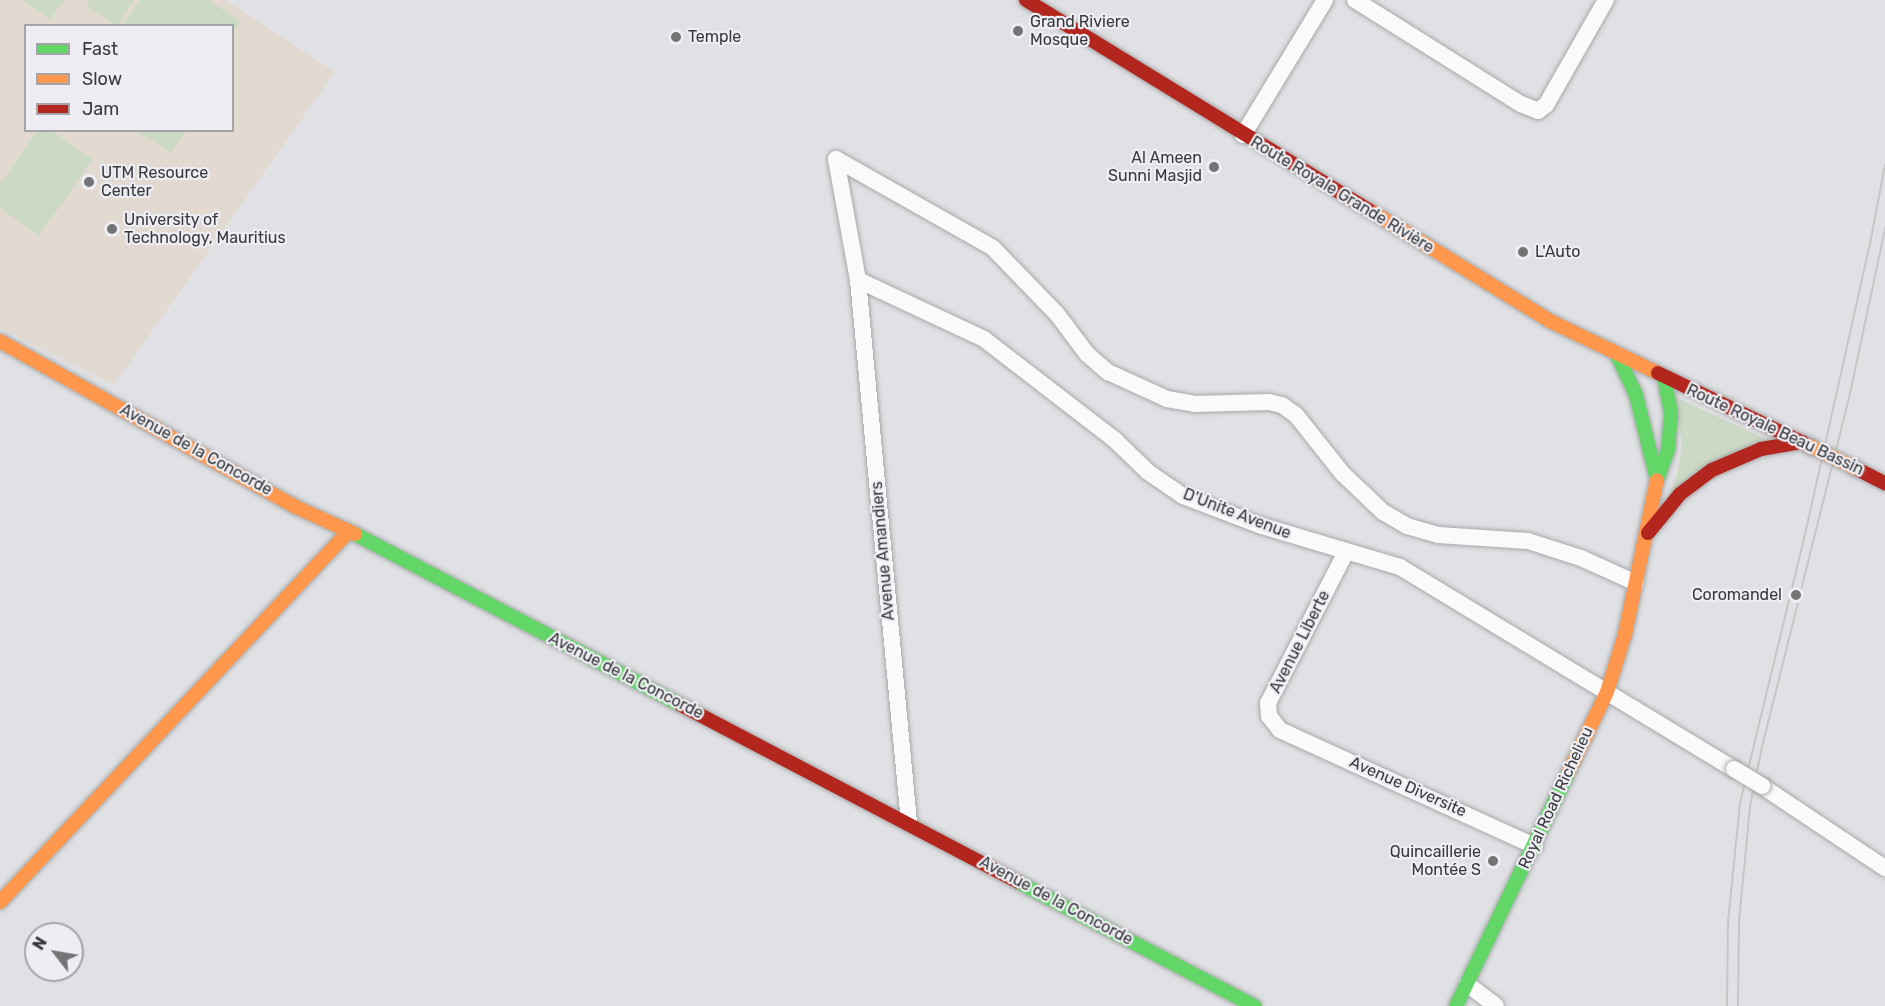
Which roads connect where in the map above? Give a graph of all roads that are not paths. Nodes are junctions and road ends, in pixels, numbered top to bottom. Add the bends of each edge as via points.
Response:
1 (1026, 0) edge
2 (1325, 0) edge
3 (1355, 0) edge
4 (1606, 0) edge
5 (1243, 135) junction
6 (858, 280) junction
7 (0, 341) edge
8 (1617, 355) junction
9 (1664, 378) junction
10 (1645, 425) junction
11 (1806, 444) junction
12 (1657, 480) junction
13 (1885, 483) edge
14 (349, 531) junction
15 (1646, 536) junction
16 (1346, 552) junction
17 (1636, 583) junction
18 (1607, 692) junction
19 (1280, 730) joint
20 (909, 823) junction
21 (1535, 846) junction
22 (1885, 868) edge
23 (0, 902) edge
24 (1467, 984) junction
25 (1254, 1006) edge
26 (1456, 1006) edge
27 (1496, 1006) edge

1 - 5 main road, Route Royale Grande Rivière
2 - 5 street
3 - 4 street via 1538,111 1546,105
5 - 8 main road, Route Royale Grande Rivière via 1551,322
6 - 16 street, D'Unite Avenue via 984,339 1183,496 1258,525
6 - 17 street, Avenue Amandiers via 836,159 993,248 1057,314 1087,354 1108,372 1167,399 1194,404 1282,405 1296,415 1343,474 1383,512 1407,526 1438,535 1528,541 1581,558
6 - 20 street, Avenue Amandiers
7 - 14 main road, Avenue de la Concorde via 296,507
8 - 9 main road, Route Royale Grande Rivière
8 - 10 main road via 1631,381
9 - 10 main road via 1647,401
9 - 11 main road, Route Royale Beau Bassin
9 - 12 main road, Royal Road Richelieu via 1671,435
10 - 12 main road
11 - 13 main road, Route Royale Beau Bassin, bridge
11 - 15 main road via 1761,449 1712,470 1680,494
12 - 15 main road, Royal Road Richelieu
14 - 20 main road, Avenue de la Concorde
14 - 23 main road
15 - 17 main road, Royal Road Richelieu
16 - 18 street, D'Unite Avenue via 1400,567
16 - 19 street, Avenue Liberte via 1268,703 1269,716
17 - 18 main road, Royal Road Richelieu
18 - 21 main road, Royal Road Richelieu
18 - 22 street, D'Unite Avenue, bridge via 1762,786
19 - 21 street, Avenue Diversite
20 - 25 main road, Avenue de la Concorde
21 - 24 main road, Royal Road Richelieu
24 - 26 main road, Royal Road Richelieu
24 - 27 street

